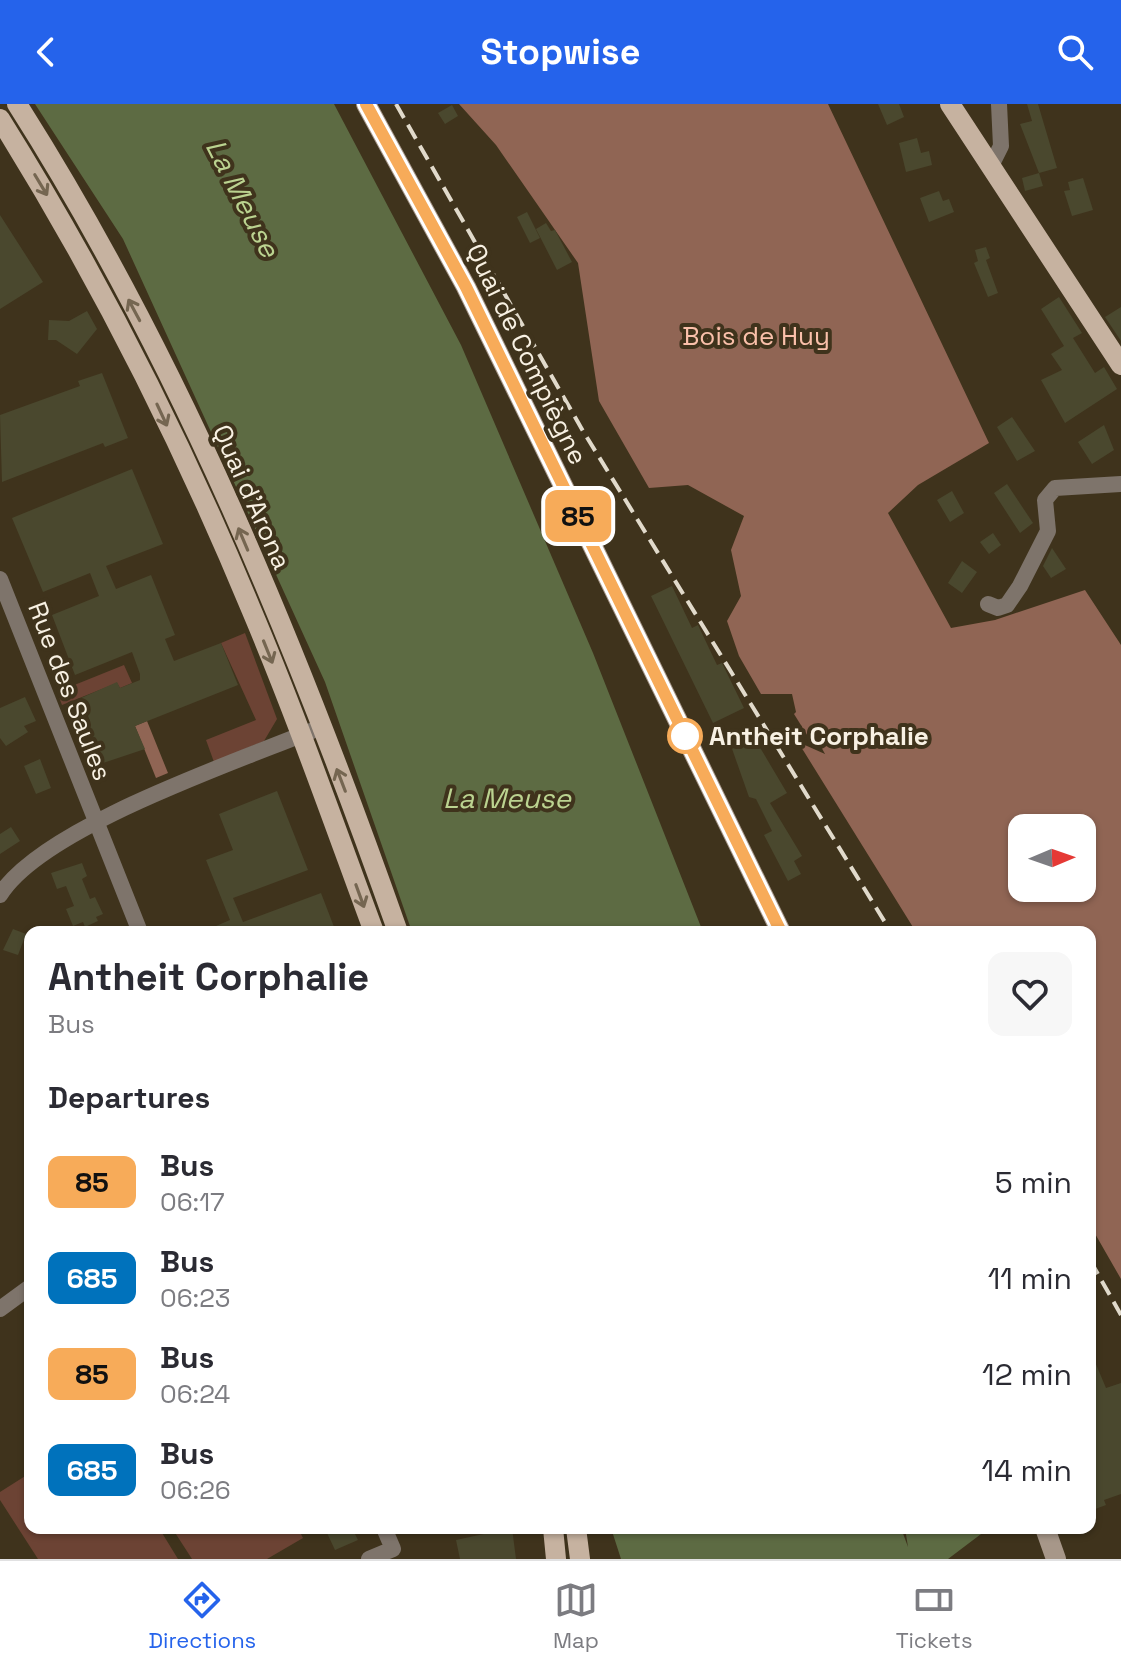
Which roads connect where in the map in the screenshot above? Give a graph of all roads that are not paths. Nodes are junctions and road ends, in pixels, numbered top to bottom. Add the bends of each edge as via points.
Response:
1 (17, 104) edge
2 (366, 104) edge
3 (950, 104) edge
4 (999, 104) edge
5 (0, 119) edge
6 (991, 166) junction
7 (1115, 345) edge
8 (1121, 365) edge
9 (1121, 484) edge
10 (0, 579) edge
11 (988, 604) dead end
12 (311, 731) junction
13 (95, 821) junction
14 (0, 895) edge
15 (138, 926) edge
16 (372, 926) edge
17 (395, 926) edge
18 (778, 926) edge
19 (24, 1291) edge
20 (0, 1309) edge
21 (387, 1534) edge
22 (554, 1534) edge
23 (577, 1534) edge
24 (1047, 1534) edge
25 (369, 1559) edge
26 (556, 1559) edge
27 (580, 1559) edge
28 (1056, 1559) edge

12 -> 1 main road, Quai d'Arona via 223,491 90,227
2 - 18 main road, Quai de Compiègne via 473,301
3 - 6 main road
4 - 6 street via 1001,146
5 -> 12 main road, Quai d'Arona via 137,360
6 - 7 main road
7 - 8 main road
9 - 11 street via 1055,488 1045,500 1048,531 1020,586 1007,605
10 - 13 street, Rue des Saules
12 - 13 street
12 -> 16 main road, Quai d'Arona
17 -> 12 main road, Quai d'Arona
13 - 14 street, Rue des Saules via 15,875
13 - 15 street, Rue des Saules
19 - 20 street
21 - 25 street via 393,1549
22 - 26 main road
23 - 27 main road
24 - 28 main road

